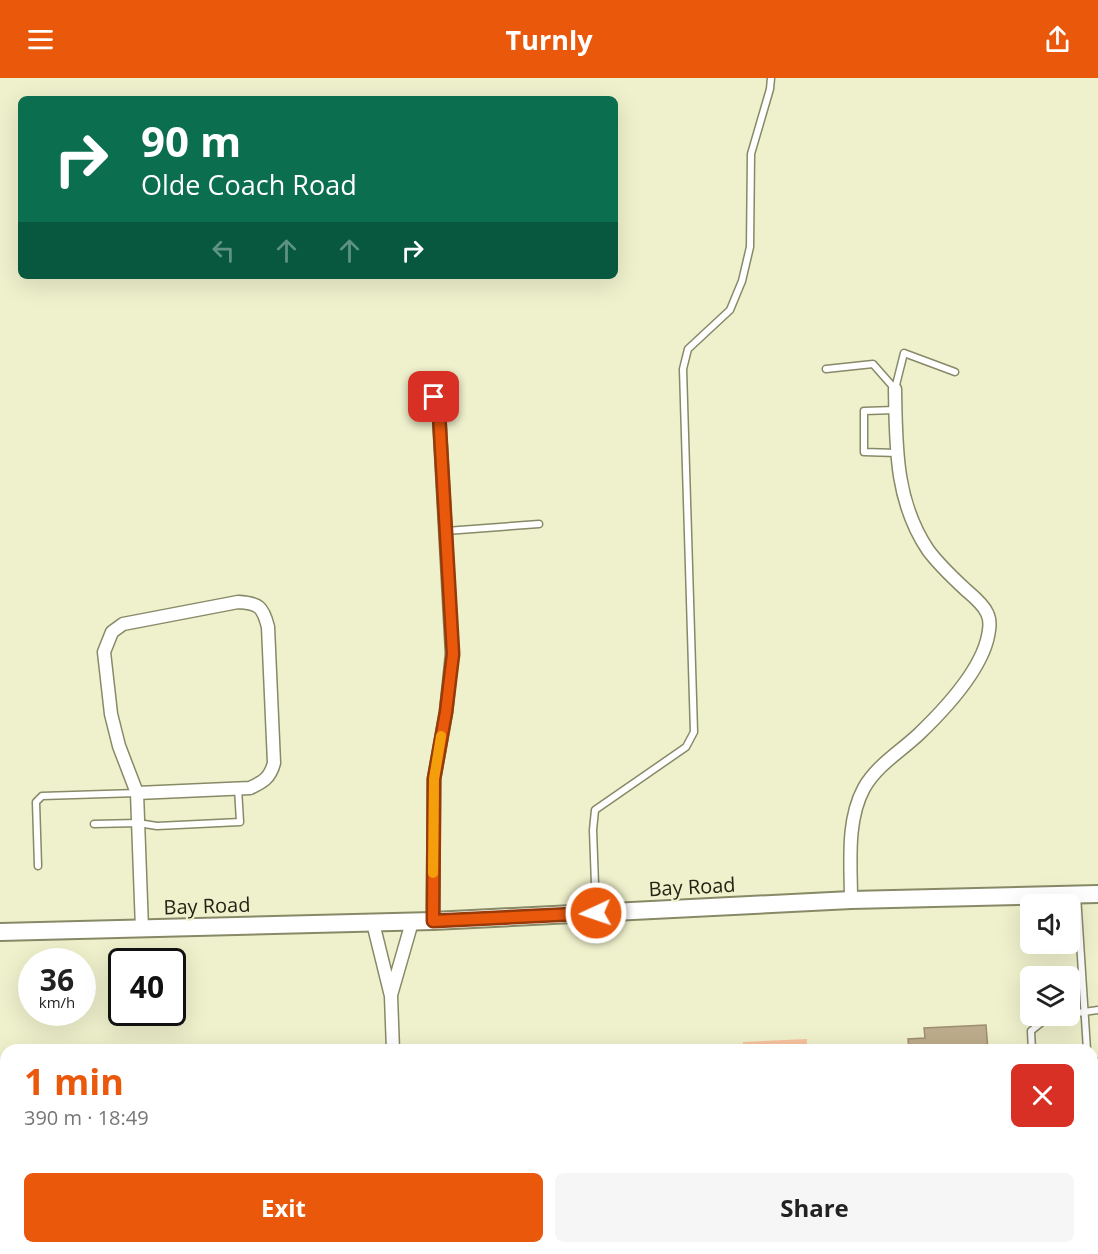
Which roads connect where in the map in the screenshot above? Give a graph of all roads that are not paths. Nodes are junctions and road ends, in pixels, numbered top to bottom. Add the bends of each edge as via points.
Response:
1 (771, 78) edge
2 (826, 369) dead end
3 (956, 372) dead end
4 (895, 388) junction
5 (434, 397) dead end
6 (895, 410) junction
7 (897, 453) junction
8 (539, 524) dead end
9 (446, 531) junction
10 (238, 788) junction
11 (137, 793) junction
12 (138, 823) junction
13 (94, 824) dead end
14 (38, 866) dead end
15 (1098, 894) edge
16 (1080, 895) edge
17 (1020, 896) edge
18 (851, 900) junction
19 (596, 913) junction
20 (433, 921) junction
21 (373, 922) junction
22 (412, 922) junction
23 (142, 929) junction
24 (0, 932) edge
25 (1080, 939) edge
26 (391, 996) junction
27 (1098, 1010) edge
28 (1085, 1012) junction
29 (1080, 1013) edge
30 (1037, 1026) edge
31 (393, 1044) edge
32 (1032, 1044) edge
33 (1087, 1044) edge

1 - 19 lane via 751,154 750,247 742,281 730,310 688,349 683,369 694,732 686,747 595,810
2 - 4 lane via 873,364
3 - 4 lane via 904,353
4 - 6 street
5 - 9 street via 439,414
6 - 7 street
6 - 7 lane via 864,411 864,452
7 - 18 street via 905,504 917,530 945,570 987,610 989,633 975,666 956,694 919,734 881,766 864,788 852,833
8 - 9 lane
9 - 20 street via 453,654 434,779
10 - 11 street
10 - 11 street via 262,783 274,764 268,627 260,606 238,602 123,624 112,632 104,652 110,704 119,746
10 - 12 lane via 240,822 157,826
11 - 12 street
11 - 14 lane via 42,796 36,802
12 - 13 lane
12 - 23 street
15 - 16 street, Bay Road
17 - 18 street, Bay Road
18 - 19 street, Bay Road
19 - 20 street, Bay Road
20 - 22 street, Bay Road
21 - 22 street, Bay Road
21 - 23 street, Bay Road
21 - 26 street
22 - 26 street
23 - 24 street, Bay Road
25 - 28 lane
26 - 31 street
27 - 28 lane
28 - 29 lane
28 - 33 lane
30 - 32 lane via 1031,1031

